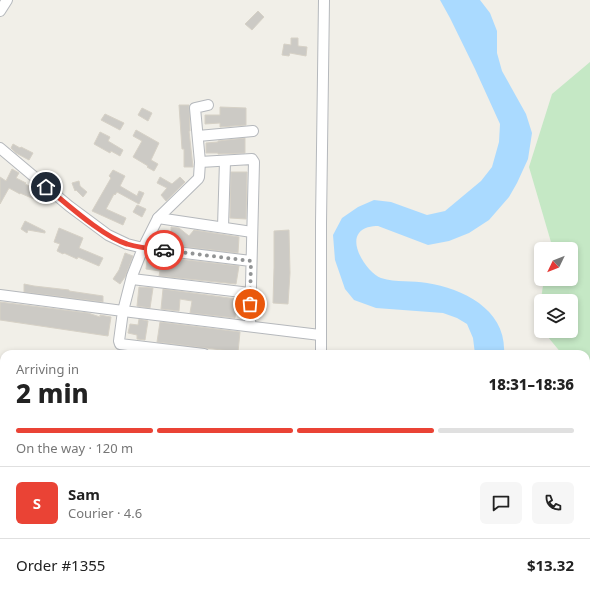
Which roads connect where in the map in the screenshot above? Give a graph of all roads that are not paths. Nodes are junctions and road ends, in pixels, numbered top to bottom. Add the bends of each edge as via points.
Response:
1 (7, 0) edge
2 (324, 0) edge
3 (0, 11) edge
4 (208, 105) dead end
5 (253, 131) dead end
6 (198, 136) junction
7 (0, 148) edge
8 (225, 161) junction
9 (200, 162) junction
10 (158, 218) junction
11 (223, 227) junction
12 (252, 232) junction
13 (143, 248) junction
14 (251, 261) junction
15 (132, 279) junction
16 (250, 293) junction
17 (0, 295) edge
18 (123, 311) junction
19 (250, 326) junction
20 (320, 335) junction
21 (170, 350) edge
22 (321, 350) edge

1 - 3 street
2 - 20 street
4 - 6 street via 195,108
5 - 6 street
6 - 9 street
7 - 13 street via 108,235
8 - 9 street
8 - 11 street
8 - 12 street via 252,159 254,162
9 - 10 street via 200,177 196,183
10 - 11 street
10 - 13 street
11 - 12 street
12 - 14 street
13 - 14 street
13 - 15 street
14 - 16 street
15 - 16 street
15 - 18 street
16 - 19 street
17 - 18 street
18 - 19 street
18 - 21 street via 118,341 120,344
19 - 20 street
20 - 22 street

